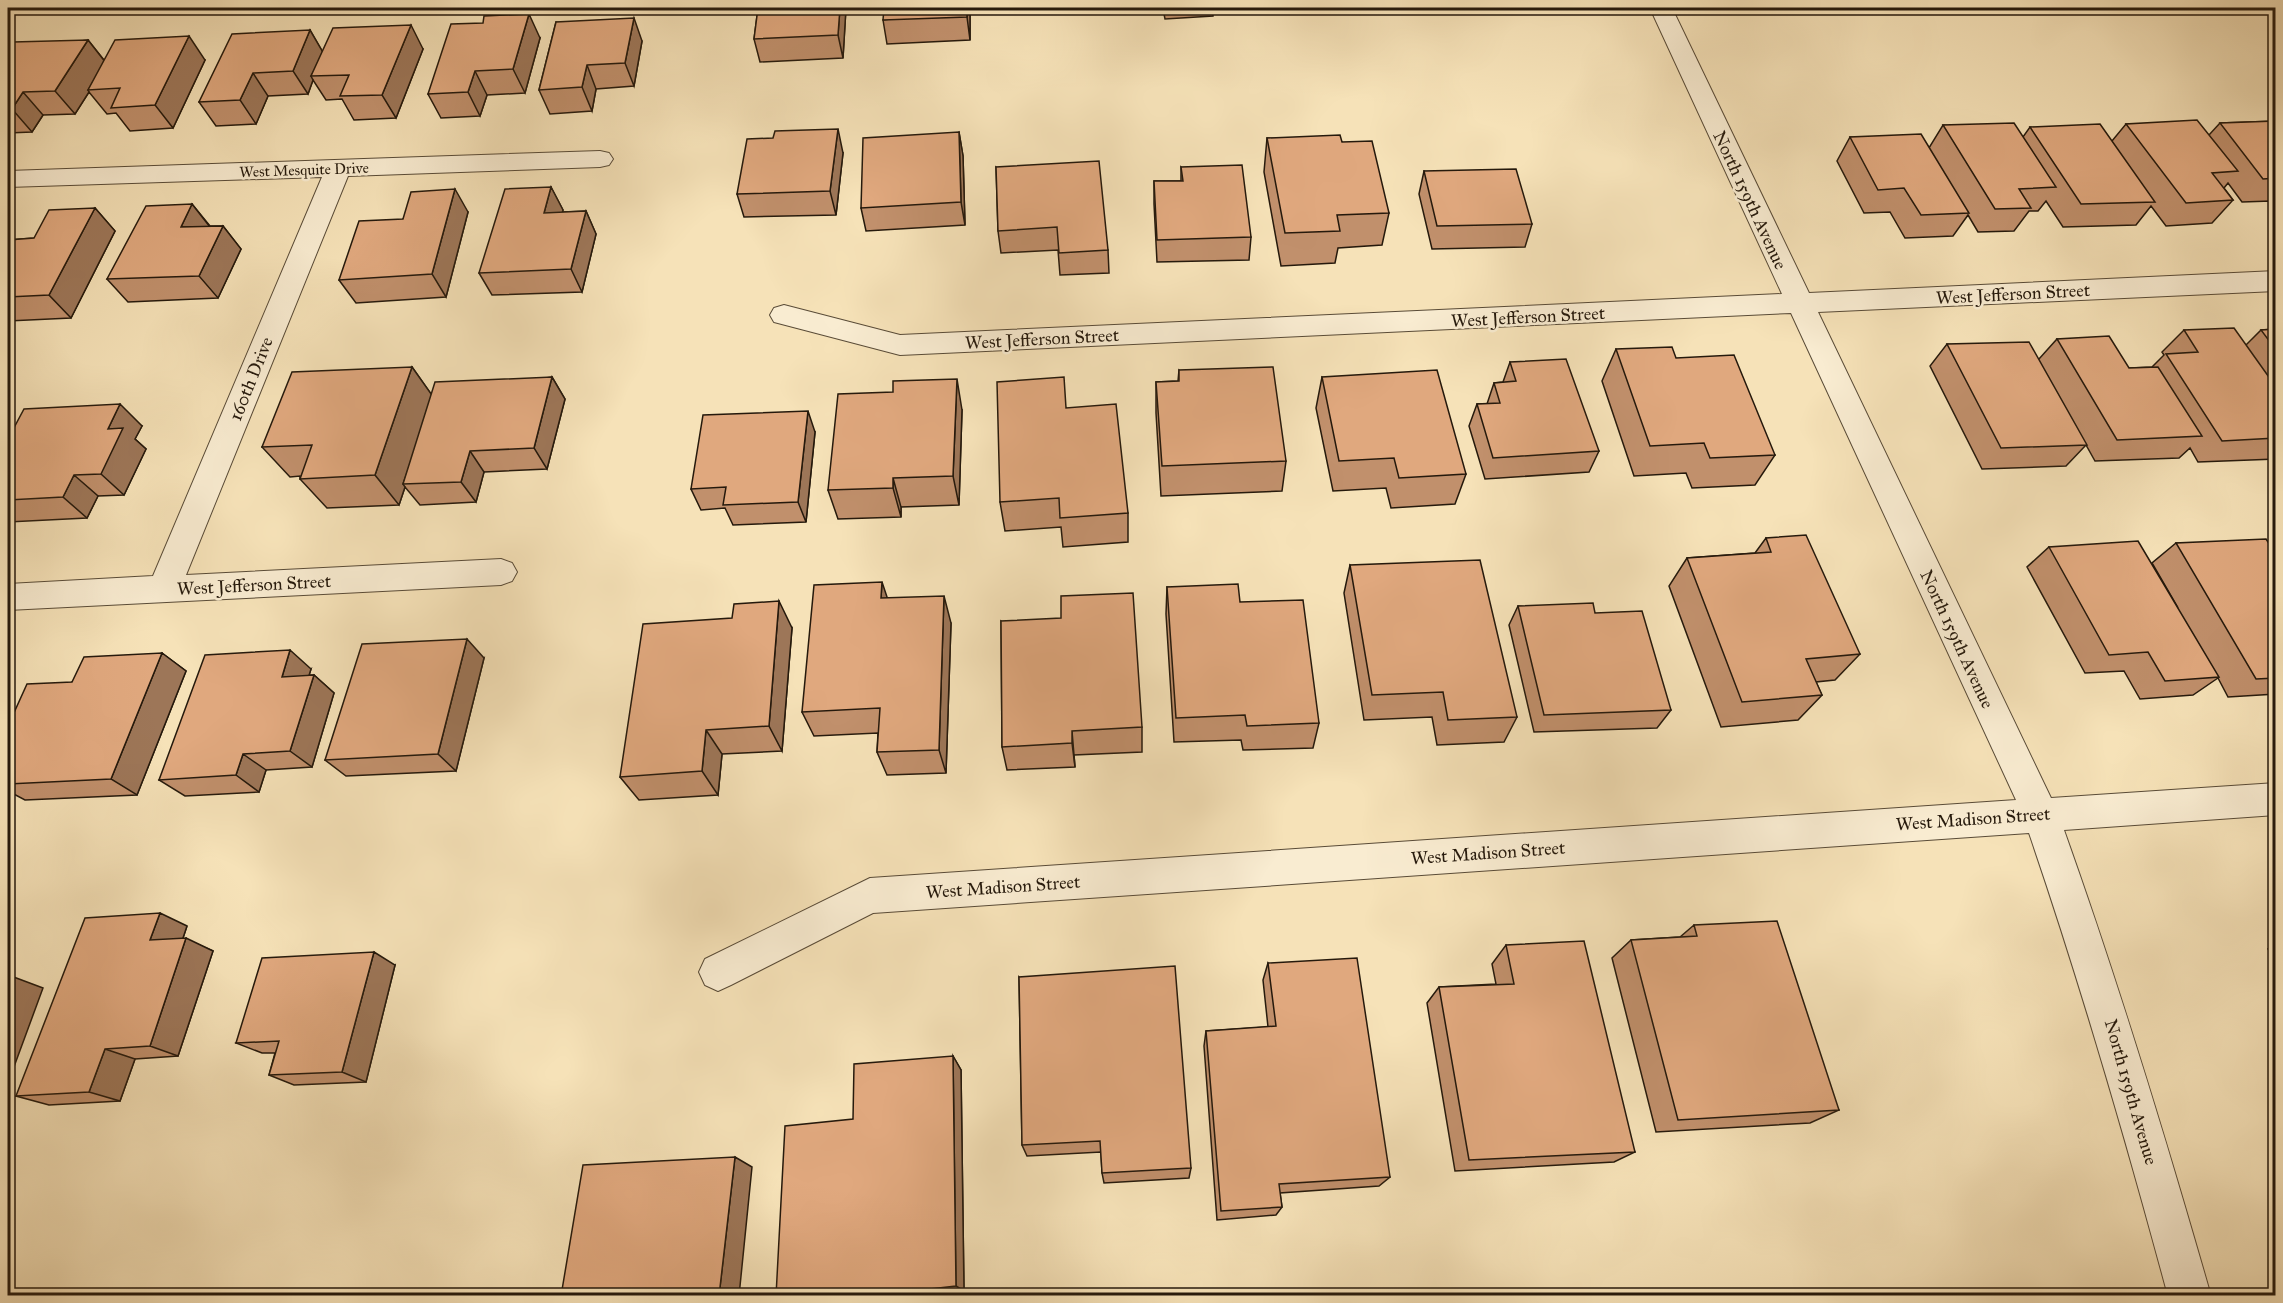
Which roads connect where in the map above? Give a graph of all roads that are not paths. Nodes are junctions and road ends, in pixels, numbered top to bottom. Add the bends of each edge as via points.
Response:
1 (1661, 8) edge
2 (600, 159) dead end
3 (338, 169) junction
4 (8, 179) edge
5 (2276, 281) edge
6 (1799, 304) junction
7 (784, 315) dead end
8 (501, 572) dead end
9 (164, 589) junction
10 (8, 597) edge
11 (2276, 799) edge
12 (2040, 814) junction
13 (718, 972) dead end
14 (2190, 1296) edge

1 - 6 street, North 159th Avenue
2 - 3 street, West Mesquite Drive
3 - 4 street, West Mesquite Drive
3 - 9 street, 160th Drive
5 - 6 street, West Jefferson Street
6 - 7 street, West Jefferson Street via 900,345
6 - 12 street, North 159th Avenue
8 - 9 street, West Jefferson Street
9 - 10 street, West Jefferson Street
11 - 12 street, West Madison Street
12 - 13 street, West Madison Street via 870,896
12 - 14 street, North 159th Avenue via 2091,958

